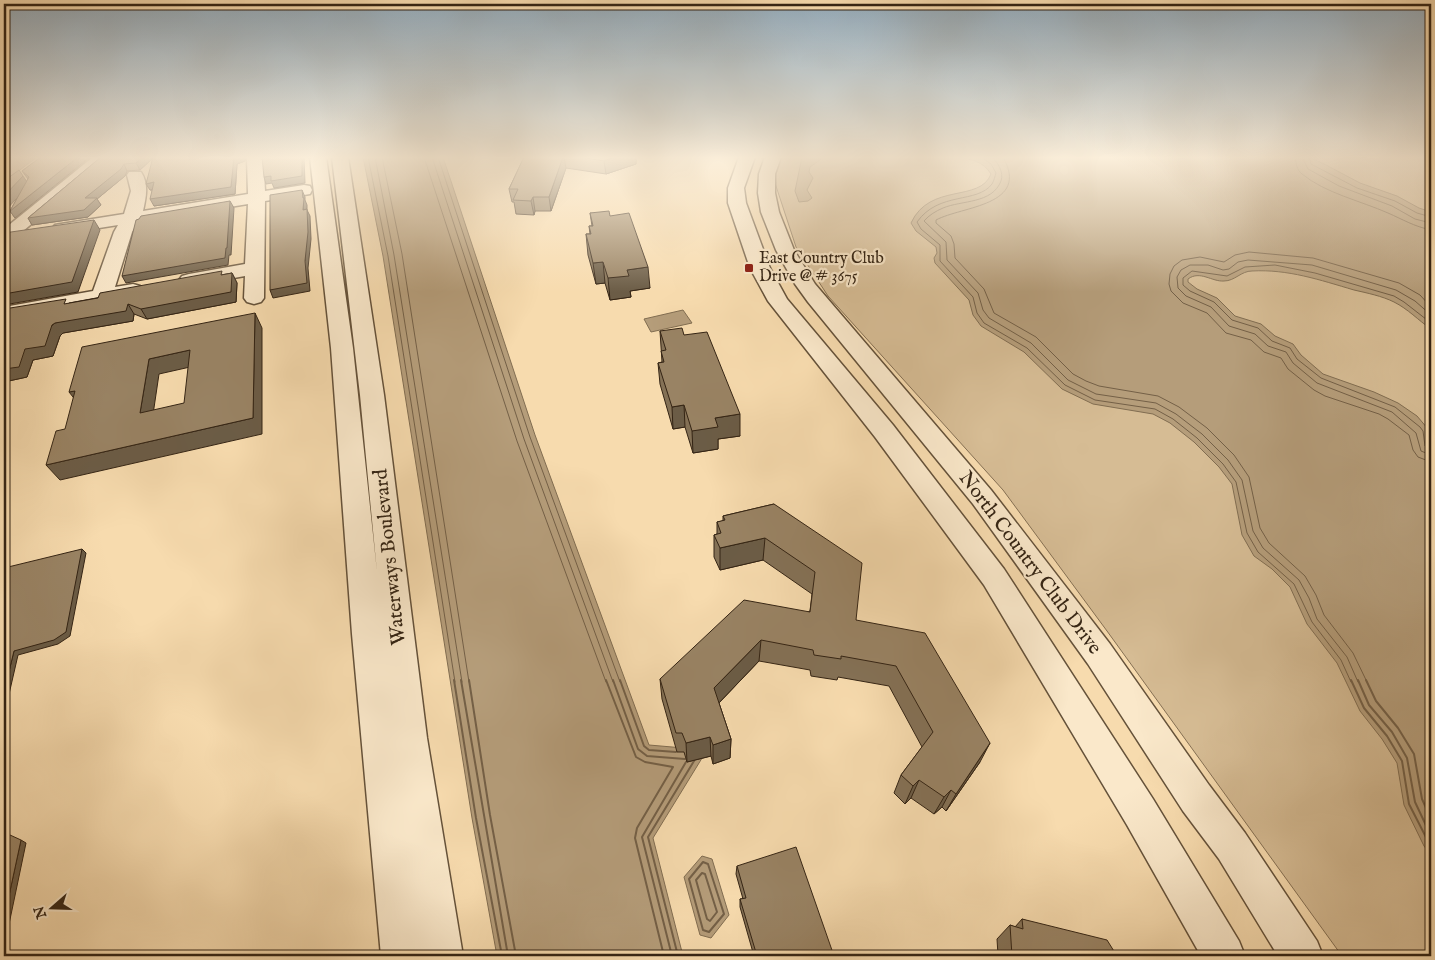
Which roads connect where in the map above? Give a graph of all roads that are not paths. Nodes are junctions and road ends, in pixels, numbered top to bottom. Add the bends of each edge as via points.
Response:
1 (46, 202) edge
2 (136, 202) edge
3 (228, 202) edge
4 (257, 202) edge
5 (336, 202) edge
6 (341, 202) edge
7 (737, 202) edge
8 (769, 202) edge
9 (132, 218) junction
10 (5, 238) edge
11 (255, 268) junction
12 (102, 295) junction
13 (812, 295) junction
14 (254, 298) dead end
15 (778, 301) junction
16 (4, 313) edge
17 (935, 442) junction
18 (899, 452) junction
19 (402, 956) edge
20 (442, 956) edge
21 (1224, 956) edge
22 (1302, 956) edge

1 - 10 street
2 - 9 street
3 - 9 street
4 - 11 street
5 - 19 street, Waterways Boulevard via 342,348
6 - 20 street, Waterways Boulevard via 356,270 410,738
7 - 15 street, North Country Club Drive via 760,268
8 - 13 street, North Country Club Drive via 777,235
9 - 10 street
9 - 12 street via 123,232
11 - 12 street
11 - 14 street
12 - 16 street
13 - 15 street
13 - 17 street, North Country Club Drive
15 - 18 street, North Country Club Drive
17 - 18 street
17 - 22 street, North Country Club Drive via 982,497 1099,654 1232,846
18 - 21 street, North Country Club Drive via 994,577 1140,812

